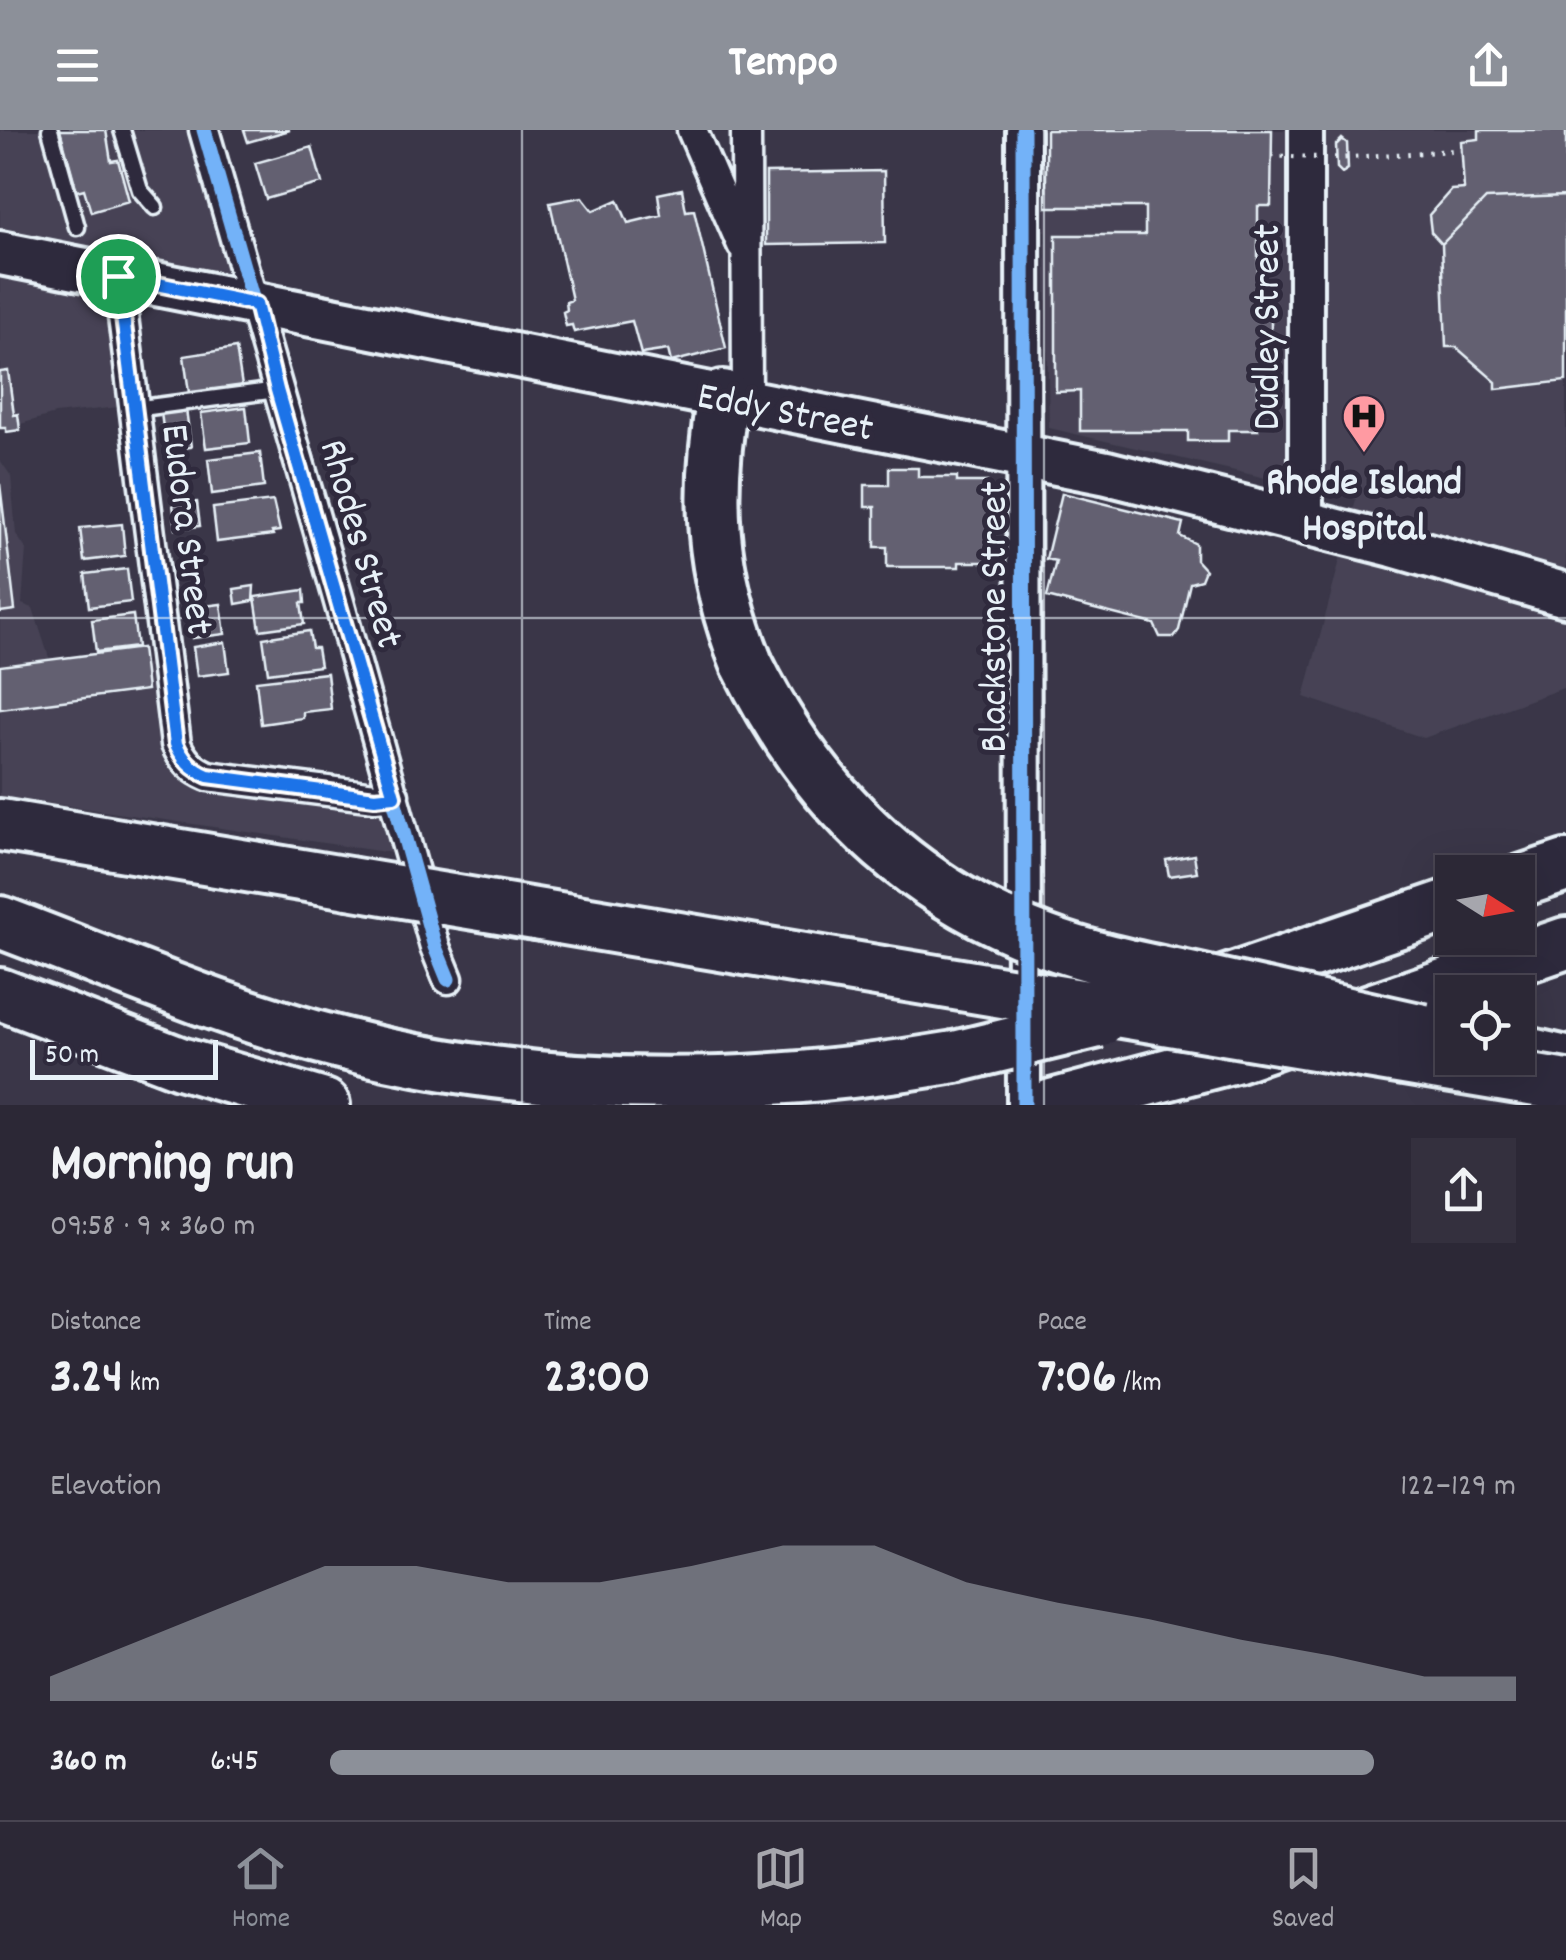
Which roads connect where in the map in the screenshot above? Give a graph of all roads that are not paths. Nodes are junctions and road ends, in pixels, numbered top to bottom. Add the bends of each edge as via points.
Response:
1 (50, 130) edge
2 (122, 130) edge
3 (204, 130) edge
4 (692, 130) edge
5 (746, 130) edge
6 (1023, 130) edge
7 (1306, 130) edge
8 (154, 207) dead end
9 (77, 228) dead end
10 (0, 252) edge
11 (746, 256) junction
12 (118, 276) junction
13 (256, 304) junction
14 (277, 390) junction
15 (735, 399) junction
16 (134, 409) junction
17 (1024, 456) junction
18 (1306, 524) junction
19 (1566, 595) edge
20 (394, 796) junction
21 (10, 827) edge
22 (1566, 866) edge
23 (1535, 876) edge
24 (1435, 910) edge
25 (0, 922) edge
26 (1566, 943) edge
27 (448, 979) dead end
28 (2, 995) edge
29 (1435, 1033) edge
30 (1535, 1055) edge
31 (180, 1062) junction
32 (1566, 1062) edge
33 (1566, 1086) edge
34 (1072, 1100) edge
35 (267, 1105) edge
36 (324, 1105) edge
37 (1024, 1105) edge

1 - 9 lane
2 - 8 lane via 140,190
3 - 13 street, Rhodes Street
4 - 11 street
5 - 11 street
6 - 17 street, Blackstone Street
7 - 18 street, Dudley Street
10 - 12 main road, Eddy Street
11 - 15 street
12 - 13 main road, Eddy Street
12 - 16 street, Eudora Street
13 - 14 street, Rhodes Street
13 - 15 main road, Eddy Street
14 - 16 lane
14 - 20 street, Rhodes Street
15 - 17 main road, Eddy Street
15 - 29 highway, bridge via 712,479 725,602 747,664 793,746 850,816 904,864 987,916 1047,942
16 - 20 street, Eudora Street via 176,744 189,765 208,776
17 - 18 main road, Eddy Street
17 - 37 street, Blackstone Street
18 - 19 main road, Eddy Street
20 - 27 street, Rhodes Street
21 - 33 highway, bridge
22 - 23 highway
24 - 25 highway, bridge via 1098,1022 954,1057 726,1084 622,1083 403,1057 299,1032
26 - 34 highway via 1234,1056
28 - 31 highway
30 - 32 highway
31 - 35 highway
31 - 36 highway

